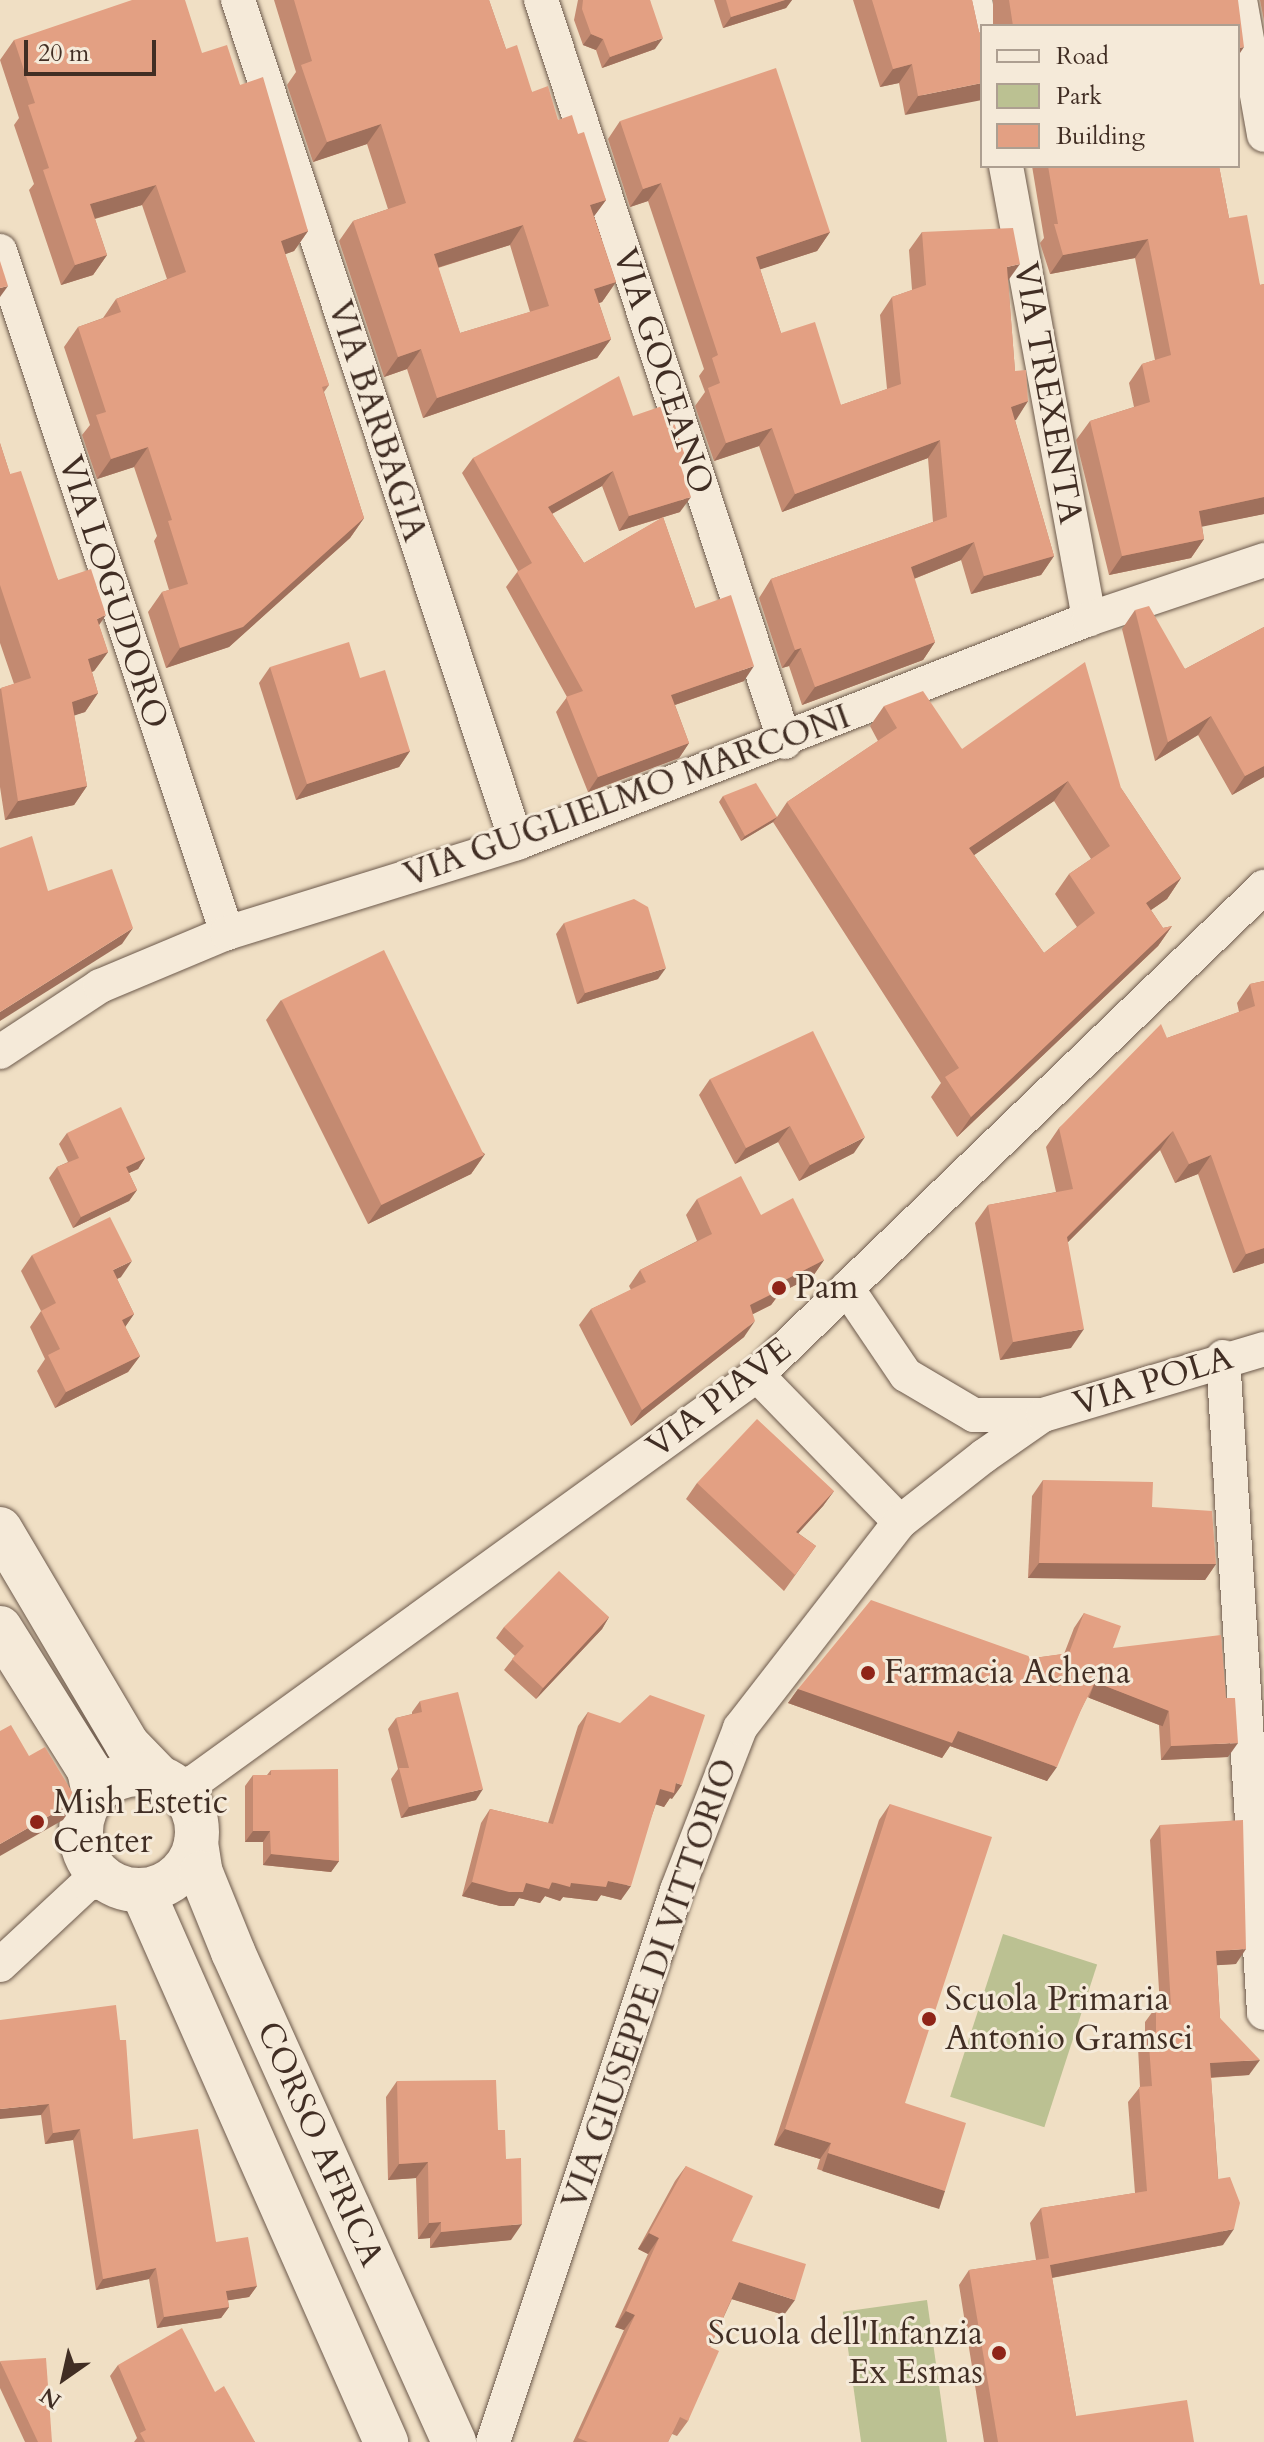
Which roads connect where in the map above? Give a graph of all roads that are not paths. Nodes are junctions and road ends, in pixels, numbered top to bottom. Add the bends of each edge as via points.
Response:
1 (238, 0) edge
2 (541, 0) edge
3 (975, 0) edge
4 (1240, 0) edge
5 (980, 28) edge
6 (1264, 135) edge
7 (1006, 168) edge
8 (0, 251) edge
9 (1264, 560) edge
10 (1089, 619) junction
11 (785, 742) junction
12 (517, 843) junction
13 (1264, 887) edge
14 (227, 933) junction
15 (0, 1052) edge
16 (847, 1288) junction
17 (1264, 1349) edge
18 (1223, 1357) junction
19 (757, 1375) junction
20 (1043, 1415) junction
21 (900, 1522) junction
22 (0, 1529) edge
23 (0, 1628) edge
24 (94, 1794) junction
25 (183, 1799) junction
26 (107, 1880) junction
27 (0, 1965) edge
28 (1264, 2013) edge
29 (386, 2442) edge
30 (454, 2442) edge
31 (493, 2442) edge

1 - 12 street, VIA BARBAGIA
2 - 11 street, VIA GOCEANO
3 - 5 street
4 - 6 street
7 - 10 street, VIA TREXENTA
8 - 14 street, VIA LOGUDORO
9 - 10 street, VIA GUGLIELMO MARCONI
10 - 11 street, VIA GUGLIELMO MARCONI
11 - 12 street, VIA GUGLIELMO MARCONI
12 - 14 street, VIA GUGLIELMO MARCONI
13 - 16 street, VIA PIAVE
14 - 15 street, VIA GUGLIELMO MARCONI via 100,986
16 - 19 street, VIA PIAVE
16 - 20 street, VIA POLA via 906,1375 974,1415
17 - 18 street, VIA POLA
18 - 20 street, VIA POLA
18 - 28 street
19 - 21 street
19 - 25 street, VIA PIAVE
20 - 21 street, VIA POLA
21 - 31 street, VIA GIUSEPPE DI VITTORIO via 740,1728 677,1890
22 - 25 street via 127,1744
23 - 24 street via 89,1770
24 - 25 street via 125,1776
24 - 26 street via 80,1835
25 - 26 street via 182,1871
25 - 30 street, CORSO AFRICA via 201,1873 227,1938
26 - 27 street
26 - 29 street, CORSO AFRICA

